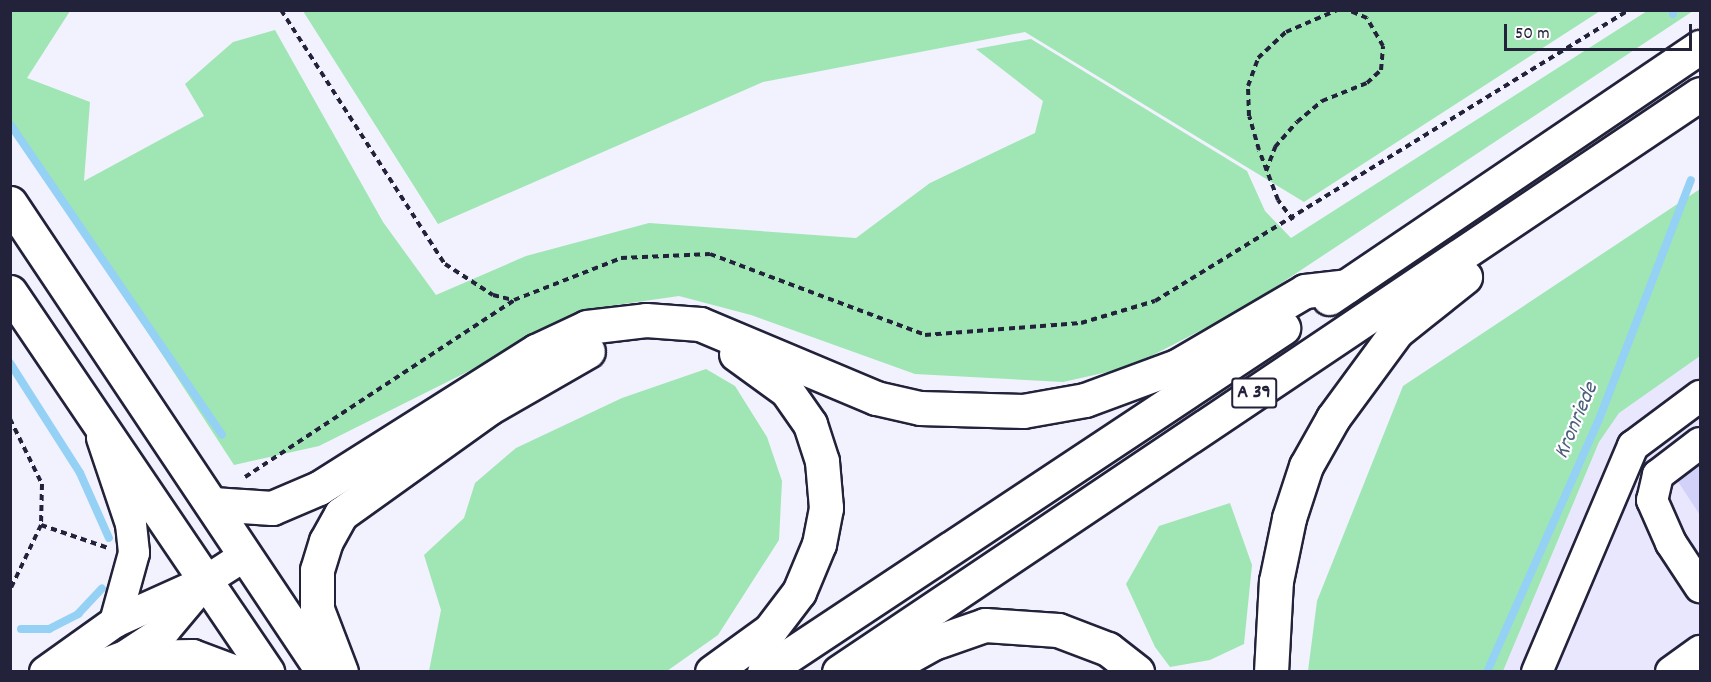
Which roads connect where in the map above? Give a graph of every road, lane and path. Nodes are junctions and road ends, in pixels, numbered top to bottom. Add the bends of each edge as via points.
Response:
1 (281, 10) edge
2 (1338, 10) edge
3 (1348, 10) edge
4 (1629, 10) edge
5 (1701, 47) edge
6 (1701, 94) edge
7 (1670, 114) junction
8 (1266, 171) junction
9 (10, 203) edge
10 (1293, 220) junction
11 (1347, 286) junction
12 (10, 292) edge
13 (514, 300) junction
14 (1701, 396) edge
15 (10, 419) edge
16 (97, 420) junction
17 (1701, 443) edge
18 (213, 504) junction
19 (40, 525) junction
20 (134, 553) junction
21 (246, 555) junction
22 (207, 580) junction
23 (1701, 587) edge
24 (10, 590) edge
25 (115, 622) junction
26 (1701, 651) edge
27 (125, 656) junction
28 (45, 672) edge
29 (82, 672) edge
30 (238, 672) edge
31 (267, 672) edge
32 (323, 672) edge
33 (341, 672) edge
34 (712, 672) edge
35 (764, 672) edge
36 (839, 672) edge
37 (881, 672) edge
38 (1137, 672) edge
39 (1271, 672) edge
40 (1537, 672) edge
41 (1671, 672) edge

1 - 13 path via 445,264 493,295
2 - 8 path via 1286,32 1258,58 1248,86 1249,116
3 - 8 path via 1367,18 1383,46 1381,69 1367,84 1322,102 1297,122 1275,147
4 - 10 path
5 - 11 main road, A 39
6 - 7 main road, A 39
7 - 36 main road, A 39
7 - 39 main road via 1568,207 1441,293 1397,331 1333,418 1306,466 1289,518 1276,581
8 - 10 path
9 - 18 main road
10 - 13 path via 1155,301 1081,323 1006,332 925,335 710,254 621,258
11 - 18 main road via 1305,291 1177,366 1085,400 1023,411 920,408 876,398 700,324 646,320 587,327 536,351 320,488 272,508
11 - 35 main road, A 39
12 - 16 main road
13 - 18 path via 322,424
14 - 40 street via 1633,446
15 - 19 path via 42,484
16 - 20 street via 131,524
16 - 22 main road
17 - 23 street via 1658,474 1652,500 1671,543
18 - 21 main road
19 - 20 path via 95,546
19 - 24 path
20 - 25 street via 130,581
21 - 22 street
21 - 32 main road
22 - 25 street
22 - 27 street via 166,629
22 - 31 main road
25 - 28 street
26 - 41 street
27 - 29 street
27 - 30 street via 193,655
33 - 34 main road via 317,609 317,570 326,541 341,514 548,371 598,345 650,334 699,339 762,369 787,391 810,423 822,461 826,508 819,544 799,592 770,630
37 - 38 main road via 933,643 985,625 1058,630 1107,649

